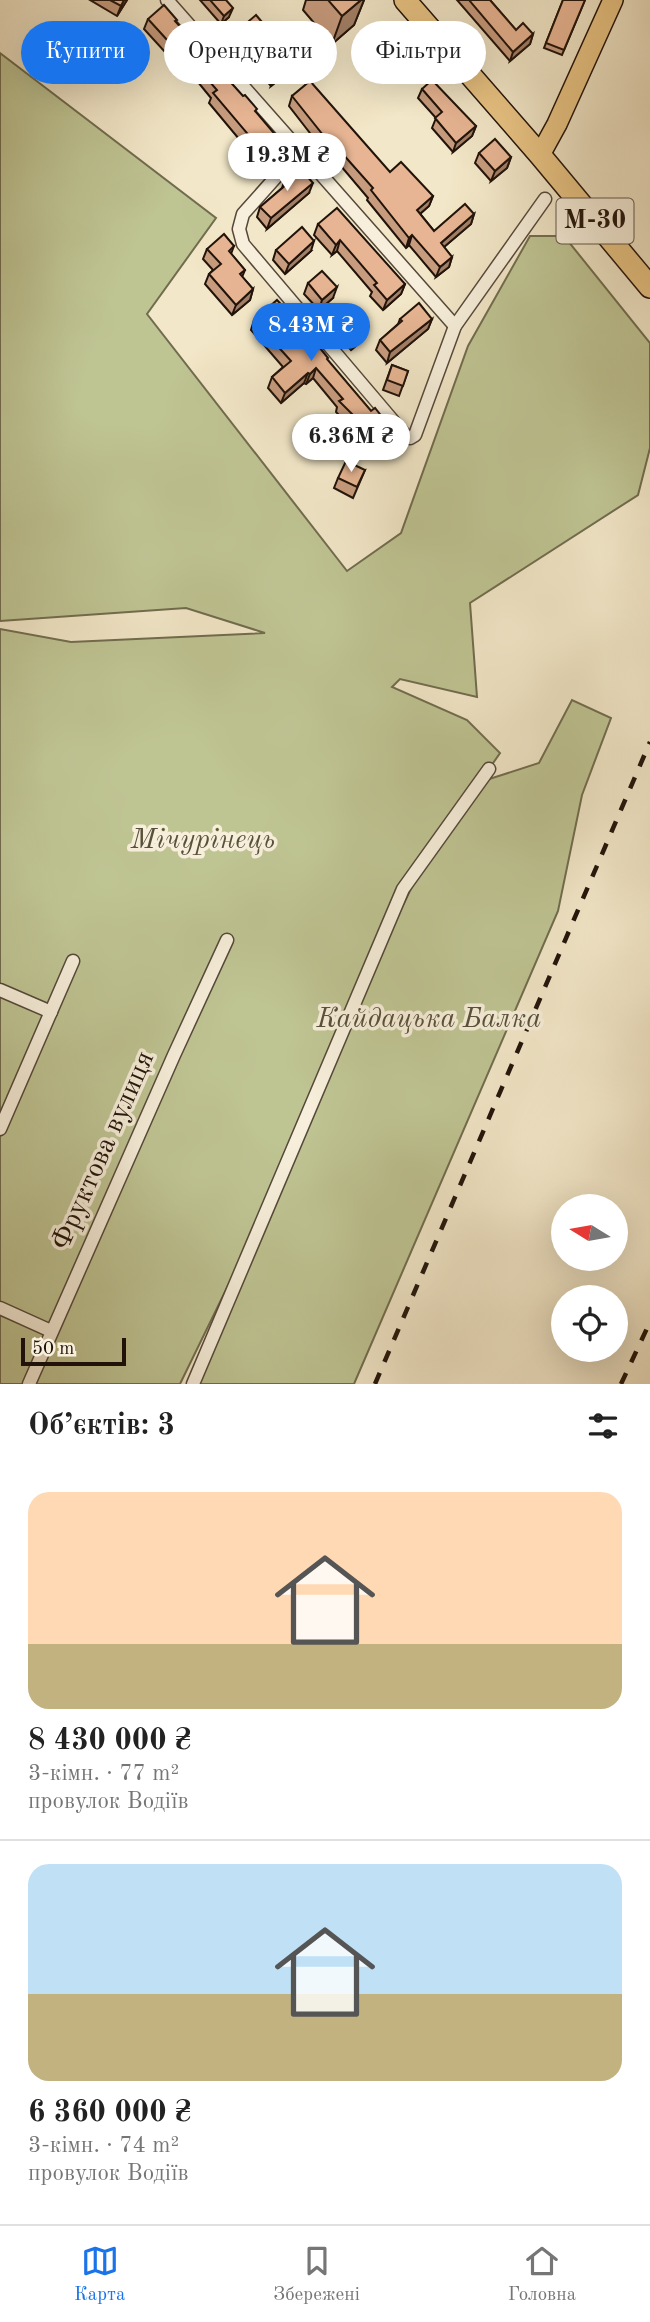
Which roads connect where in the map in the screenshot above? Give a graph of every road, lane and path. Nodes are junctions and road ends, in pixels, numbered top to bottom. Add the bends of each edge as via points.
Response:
1 (167, 0) edge
2 (405, 0) edge
3 (613, 0) edge
4 (300, 150) junction
5 (540, 155) junction
6 (545, 199) dead end
7 (650, 287) edge
8 (455, 326) junction
9 (489, 769) dead end
10 (227, 940) dead end
11 (73, 961) dead end
12 (0, 990) edge
13 (51, 1012) junction
14 (0, 1129) edge
15 (0, 1308) edge
16 (51, 1331) junction
17 (29, 1384) edge
18 (193, 1384) edge

1 - 4 street
2 - 5 highway, М-30
3 - 5 main road
4 - 8 street
4 - 8 street via 243,214 239,229 243,244 410,438 415,435
5 - 7 highway, М-30
6 - 8 street
9 - 18 street via 403,889
10 - 16 street, Фруктова вулиця
11 - 13 street
12 - 13 street
13 - 14 street
15 - 16 street
16 - 17 street, Фруктова вулиця

